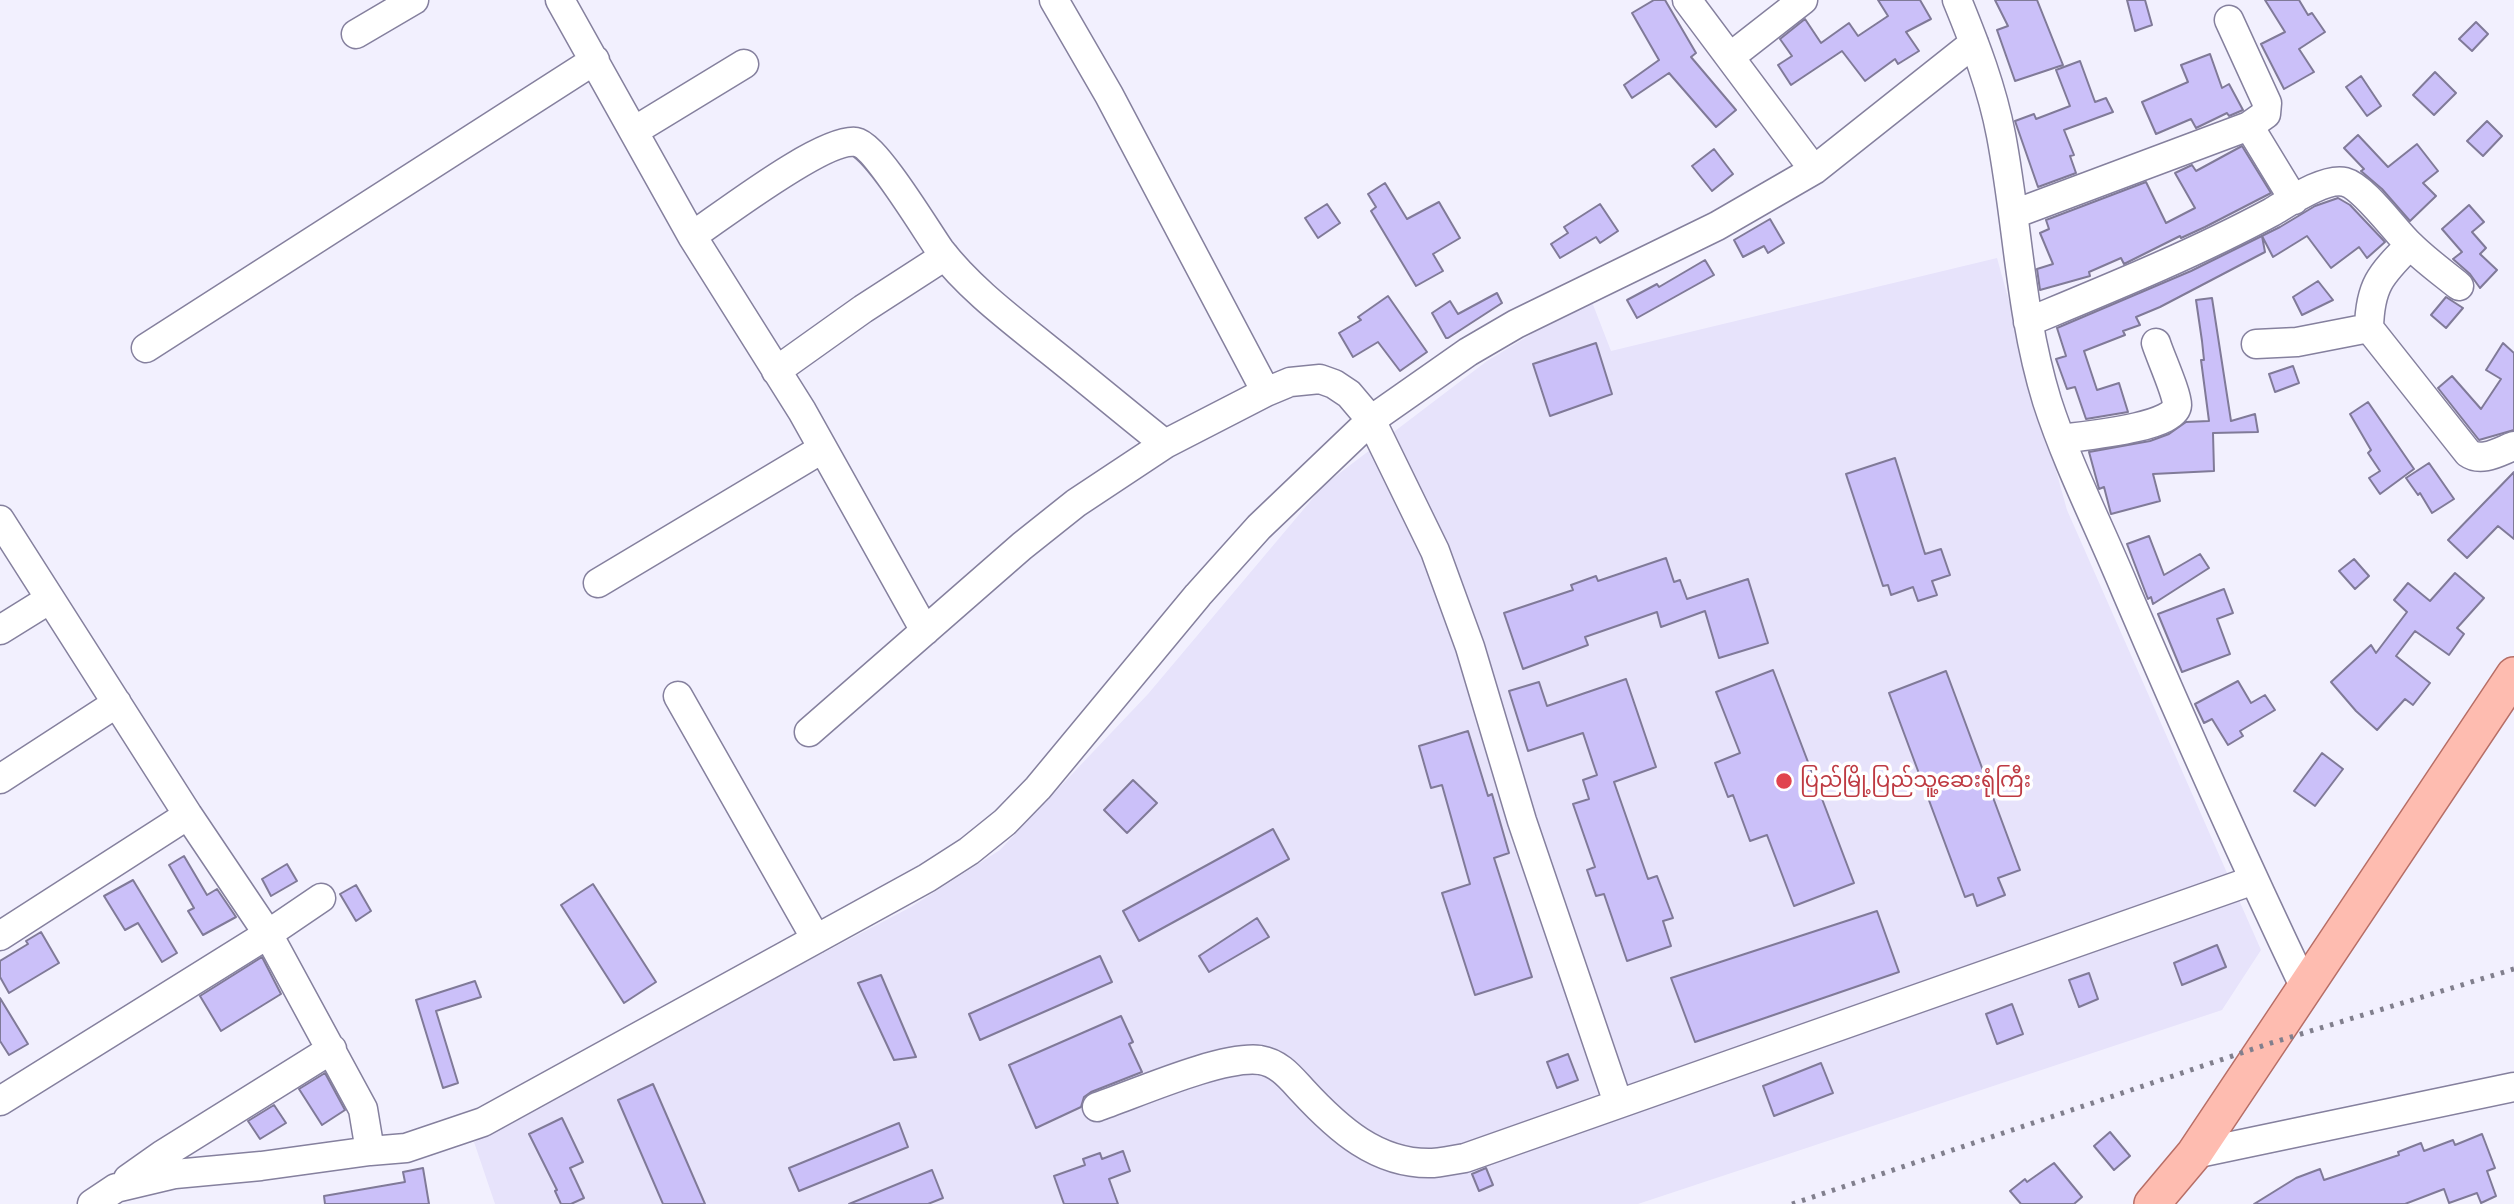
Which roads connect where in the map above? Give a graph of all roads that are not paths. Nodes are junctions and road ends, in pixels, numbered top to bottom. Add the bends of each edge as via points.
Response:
1 (414, 0) edge
2 (560, 0) edge
3 (1055, 0) edge
4 (1687, 0) edge
5 (1803, 0) edge
6 (1957, 0) edge
7 (2229, 20) dead end
8 (356, 34) dead end
9 (1974, 43) junction
10 (1730, 57) junction
11 (595, 60) junction
12 (744, 64) dead end
13 (2249, 126) junction
14 (635, 131) junction
15 (1814, 170) junction
16 (2294, 200) junction
17 (2014, 214) junction
18 (692, 236) junction
19 (2410, 245) junction
20 (945, 256) junction
21 (2459, 286) dead end
22 (2028, 322) junction
23 (2370, 328) junction
24 (2156, 343) dead end
25 (2256, 344) dead end
26 (146, 348) dead end
27 (776, 370) junction
28 (1266, 392) junction
29 (1371, 420) junction
30 (2061, 439) junction
31 (1165, 444) junction
32 (2514, 446) edge
33 (822, 449) junction
34 (0, 520) edge
35 (598, 583) dead end
36 (50, 599) junction
37 (0, 630) edge
38 (925, 631) junction
39 (2514, 675) edge
40 (678, 696) dead end
41 (117, 703) junction
42 (809, 732) dead end
43 (0, 779) edge
44 (188, 815) junction
45 (2254, 880) junction
46 (321, 898) dead end
47 (268, 934) junction
48 (0, 936) edge
49 (816, 939) junction
50 (2304, 986) junction
51 (332, 1049) junction
52 (2514, 1087) edge
53 (0, 1101) edge
54 (1618, 1103) junction
55 (1097, 1107) dead end
56 (2195, 1146) junction
57 (370, 1151) junction
58 (116, 1188) junction
59 (92, 1204) edge
60 (2129, 1204) edge
61 (2152, 1204) edge

1 - 8 street
2 - 11 street
3 - 28 street
4 - 10 street
5 - 10 street
6 - 9 street
7 - 13 street via 2267,103 2266,114
9 - 15 street
9 - 17 street via 2001,135
10 - 15 street
11 - 14 street
11 - 26 street
12 - 14 street
13 - 16 street
13 - 17 street
14 - 18 street
15 - 29 street via 1717,226 1516,324
16 - 19 street via 2317,187 2344,181
16 - 22 street
17 - 22 street
18 - 20 street via 807,159 856,142 879,160
18 - 27 street
19 - 21 street
19 - 23 street via 2373,291
20 - 27 street
20 - 31 street via 1019,326
22 - 30 street
23 - 25 street via 2297,342
23 - 32 street via 2468,453 2490,456
24 - 30 street via 2177,402 2172,414 2146,425
27 - 33 street
28 - 29 street via 1290,382 1320,379 1349,394
28 - 31 street
29 - 49 street via 1259,527 1005,822 927,878
29 - 54 street via 1435,551 1470,647 1522,821
30 - 45 street
31 - 38 street via 1076,503 975,584
33 - 35 street
33 - 38 street
34 - 36 street
36 - 37 street
36 - 41 street
38 - 42 street
39 - 50 main road
40 - 49 street
41 - 43 street
41 - 44 street
44 - 47 street
44 - 48 street
45 - 50 street
45 - 54 street
46 - 47 street
47 - 51 street
47 - 53 street
49 - 57 street via 483,1122 406,1148
50 - 56 main road
51 - 57 street via 363,1109
51 - 58 street via 162,1154
52 - 56 street
54 - 55 street via 1504,1146 1432,1163 1393,1158 1364,1146 1336,1126 1286,1073 1261,1060 1231,1062
56 - 60 main road
56 - 61 main road
57 - 58 street via 175,1174
58 - 59 street

